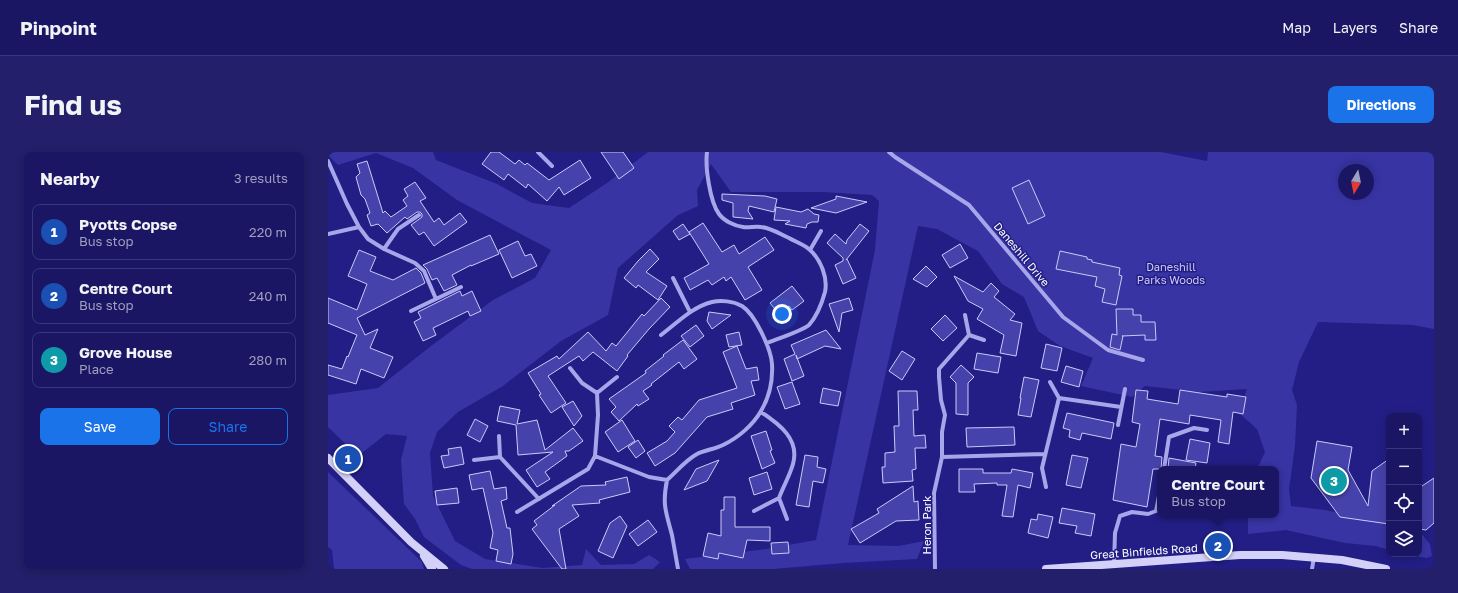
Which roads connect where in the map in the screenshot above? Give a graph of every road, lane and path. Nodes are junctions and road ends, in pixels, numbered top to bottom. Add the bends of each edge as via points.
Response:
1 (540, 152) edge
2 (707, 152) edge
3 (889, 152) edge
4 (328, 161) edge
5 (552, 166) dead end
6 (419, 215) dead end
7 (359, 227) junction
8 (821, 231) dead end
9 (328, 234) edge
10 (384, 249) junction
11 (810, 250) junction
12 (673, 278) dead end
13 (461, 286) dead end
14 (436, 299) junction
15 (411, 311) dead end
16 (690, 312) junction
17 (965, 315) dead end
18 (969, 335) junction
19 (661, 336) dead end
20 (984, 340) dead end
21 (767, 343) junction
22 (1144, 360) dead end
23 (570, 368) dead end
24 (618, 377) dead end
25 (1050, 382) dead end
26 (1124, 389) dead end
27 (597, 393) junction
28 (1059, 398) junction
29 (1121, 407) junction
30 (761, 412) junction
31 (1118, 425) dead end
32 (1207, 430) dead end
33 (499, 436) dead end
34 (1045, 454) junction
35 (595, 456) junction
36 (500, 457) junction
37 (942, 457) junction
38 (328, 458) edge
39 (474, 460) dead end
40 (1164, 466) edge
41 (667, 480) junction
42 (1046, 488) dead end
43 (779, 498) junction
44 (539, 499) junction
45 (1157, 506) edge
46 (754, 511) dead end
47 (517, 512) dead end
48 (786, 519) dead end
49 (422, 552) junction
50 (1314, 557) junction
51 (1114, 564) junction
52 (1080, 568) edge
53 (432, 569) edge
54 (444, 569) edge
55 (678, 569) edge
56 (935, 569) edge
57 (1046, 569) edge
58 (1312, 569) edge
59 (1386, 569) edge

1 - 5 street
2 - 11 street via 709,183 719,215 742,227 761,227 776,231
3 - 22 street, Daneshill Drive via 969,205 1063,317 1108,350
4 - 7 street
6 - 10 street via 398,229
7 - 9 street
7 - 10 street via 368,239
8 - 11 street
10 - 14 street via 416,263 424,271
11 - 21 street via 822,268 825,280 825,291 818,312 808,326
12 - 16 street
13 - 14 street
14 - 15 street
16 - 19 street
16 - 21 street via 712,302 727,301 742,306 756,322
17 - 18 street
18 - 20 street
18 - 37 street, Heron Park via 940,369 938,377 945,415
21 - 30 street via 772,363 772,385
23 - 27 street via 582,383
24 - 27 street
25 - 28 street
26 - 29 street
27 - 35 street
28 - 29 street
28 - 34 street
29 - 31 street
30 - 41 street via 736,438 723,446 698,454
30 - 43 street via 777,423 790,437 794,449 794,463
32 - 40 street via 1194,428 1169,438
33 - 36 street
34 - 37 street
34 - 42 street via 1042,468
35 - 41 street via 649,477
35 - 44 street via 588,469
36 - 39 street
36 - 44 street
37 - 56 street, Heron Park via 934,494
38 - 49 street
41 - 55 street via 665,508
43 - 46 street
43 - 48 street
44 - 47 street
45 - 51 street via 1156,511 1148,514 1132,512 1120,516
49 - 53 street
49 - 54 street
50 - 51 street, Great Binfields Road via 1240,555
50 - 58 street
50 - 59 street, Great Binfields Road
51 - 52 street, Great Binfields Road
52 - 57 street, Great Binfields Road

